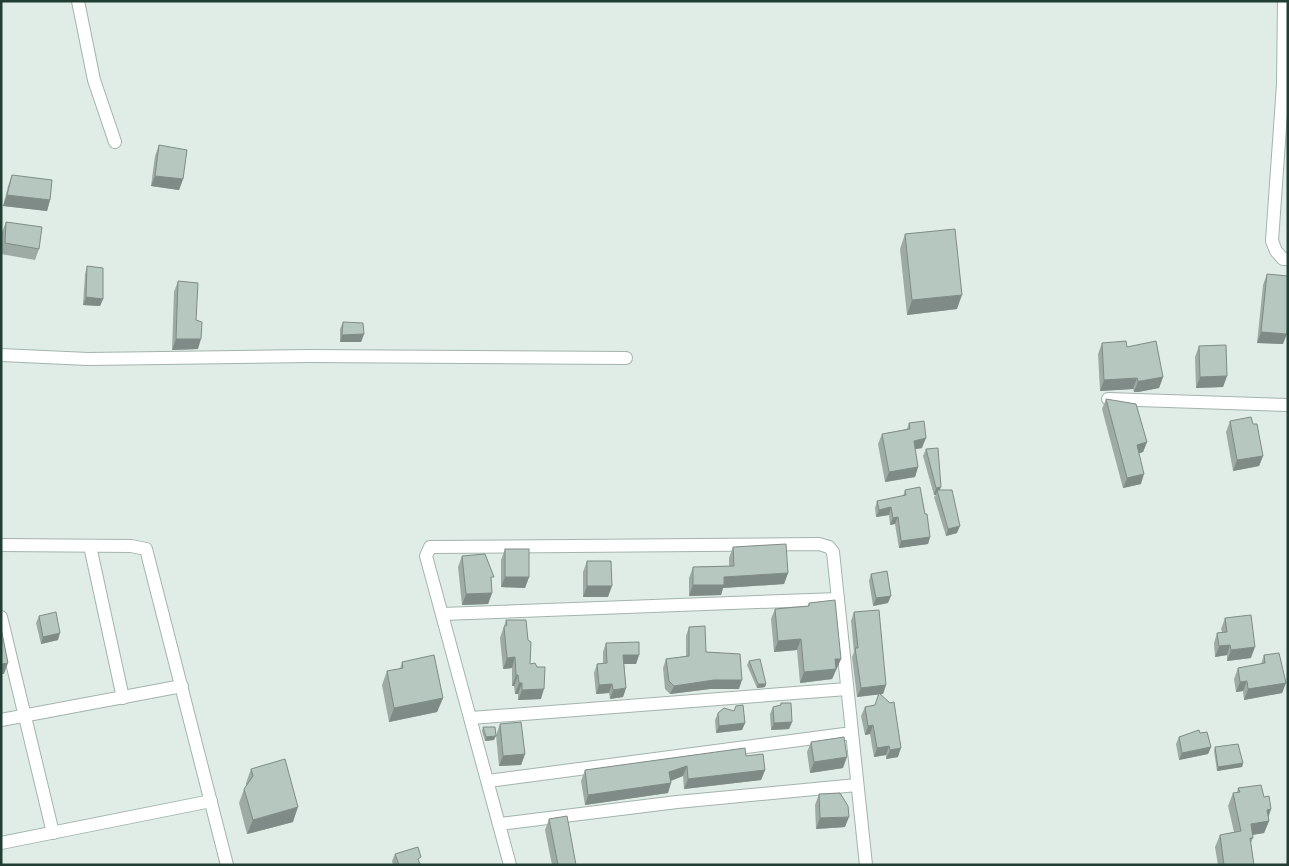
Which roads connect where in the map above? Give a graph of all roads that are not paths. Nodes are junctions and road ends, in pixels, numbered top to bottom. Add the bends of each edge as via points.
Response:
1 (78, 1) edge
2 (1284, 1) edge
3 (1285, 83) edge
4 (114, 142) dead end
5 (1282, 175) edge
6 (1288, 259) edge
7 (1, 355) edge
8 (626, 358) dead end
9 (1108, 400) edge
10 (1288, 405) edge
11 (1, 545) edge
12 (90, 546) junction
13 (838, 599) junction
14 (442, 614) junction
15 (1, 617) edge
16 (182, 686) junction
17 (847, 689) junction
18 (123, 698) junction
19 (26, 715) junction
20 (470, 718) junction
21 (1, 720) edge
22 (852, 733) junction
23 (488, 781) junction
24 (857, 785) junction
25 (211, 802) junction
26 (500, 824) junction
27 (53, 832) junction
28 (1, 843) edge
29 (227, 865) edge
30 (510, 865) edge
31 (866, 865) edge

1 - 4 street via 94,80
2 - 3 street
3 - 5 street
5 - 6 street via 1272,241 1276,251
7 - 8 street via 88,359 299,356
9 - 10 street
11 - 12 street
12 - 16 street via 146,549
12 - 18 street
13 - 14 street
13 - 14 street via 834,552 819,544 435,546 427,550 426,556
13 - 17 street
14 - 20 street
15 - 19 street
16 - 18 street
16 - 25 street
17 - 20 street
17 - 22 street
18 - 19 street
19 - 21 street
19 - 27 street
20 - 23 street
22 - 23 street
22 - 24 street
23 - 26 street
24 - 26 street via 677,802
24 - 31 street
25 - 27 street
25 - 29 street
26 - 30 street
27 - 28 street

